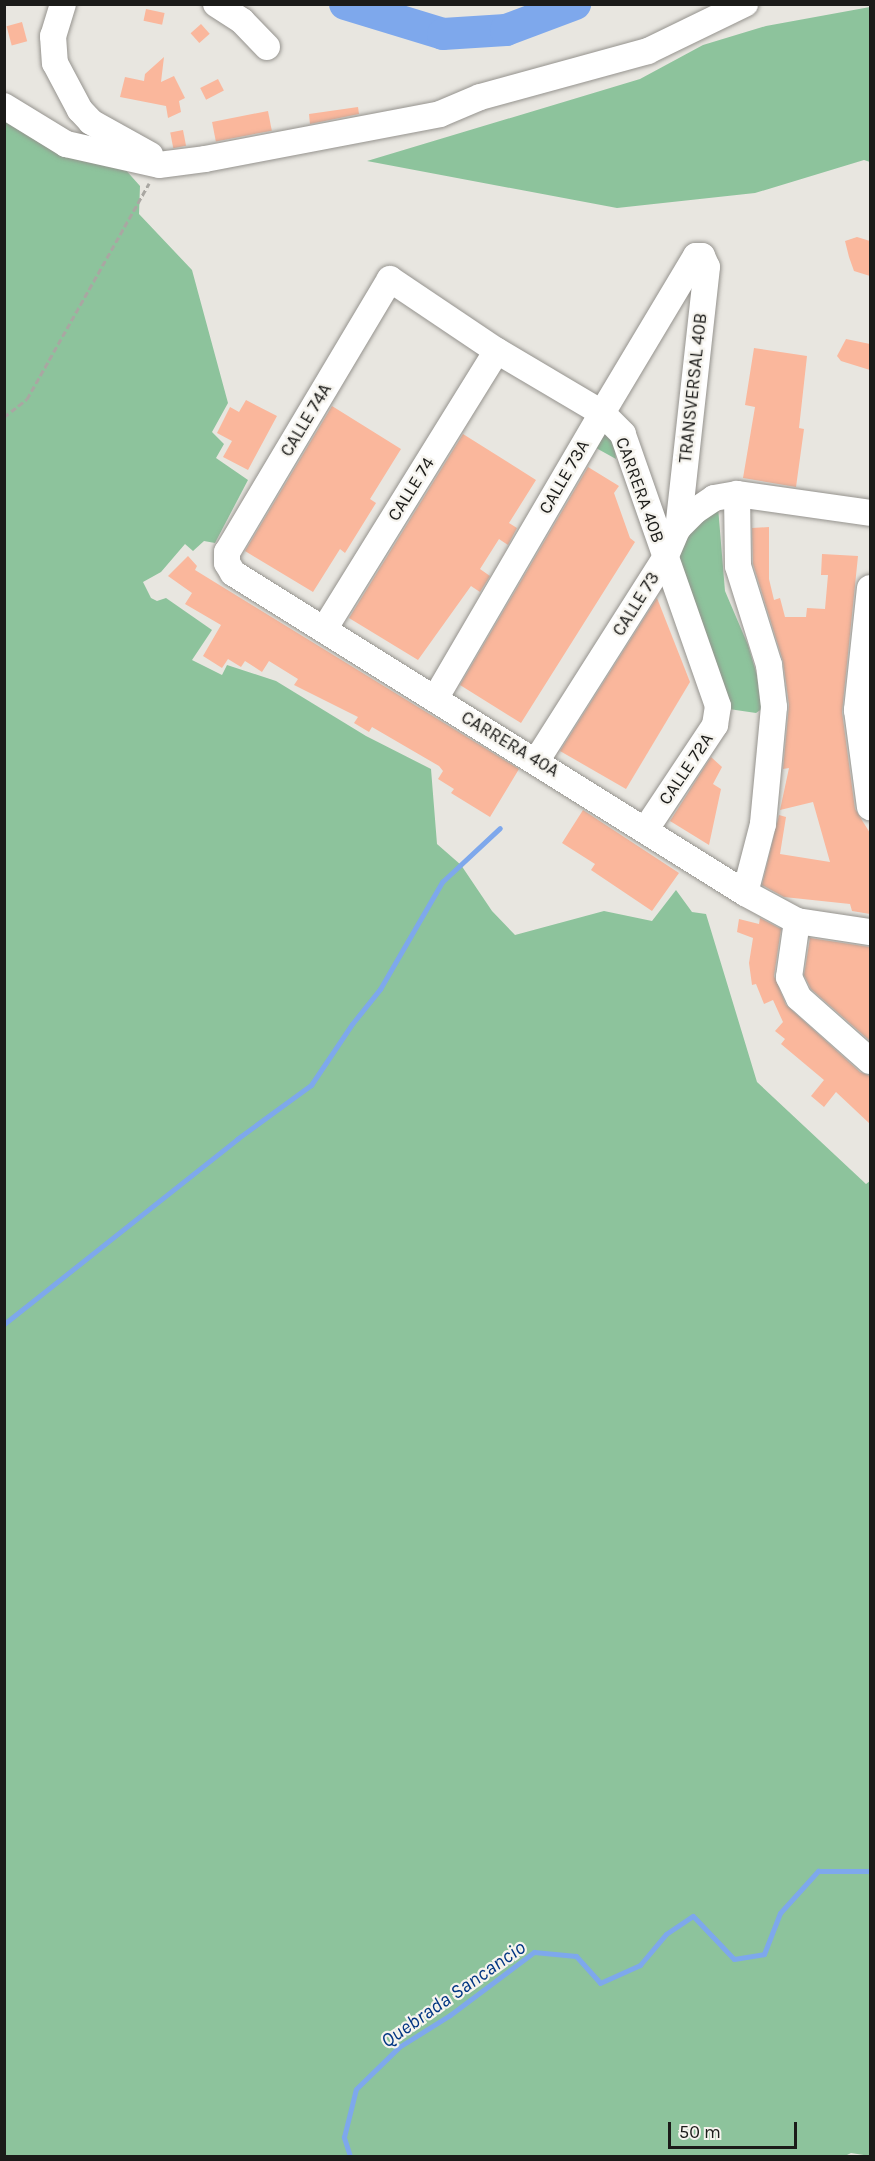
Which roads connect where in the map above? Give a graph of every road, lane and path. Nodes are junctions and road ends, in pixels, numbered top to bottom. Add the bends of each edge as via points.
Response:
1 (63, 4) edge
2 (216, 4) edge
3 (745, 4) edge
4 (267, 47) dead end
5 (4, 106) edge
6 (159, 165) junction
7 (696, 256) joint
8 (390, 279) joint
9 (497, 351) junction
10 (602, 412) junction
11 (4, 417) edge
12 (737, 494) junction
13 (870, 513) edge
14 (678, 528) junction
15 (665, 558) junction
16 (226, 562) joint
17 (870, 588) edge
18 (325, 628) junction
19 (435, 699) junction
20 (718, 706) joint
21 (537, 760) junction
22 (870, 807) edge
23 (646, 829) junction
24 (745, 893) junction
25 (797, 921) junction
26 (870, 932) edge
27 (870, 1060) edge

1 - 6 street via 54,36 55,63 80,110 91,122 152,156
2 - 4 street via 242,21
3 - 6 street via 648,51 480,97 440,114
5 - 6 street via 66,144
6 - 11 path via 27,399
7 - 10 street, CALLE 73A
7 - 14 street, TRANSVERSAL 40B via 706,260 706,267
8 - 9 street, CARRERA 40B
8 - 16 street, CALLE 74A via 227,552
9 - 10 street, CARRERA 40B
9 - 18 street, CALLE 74
10 - 15 street, CARRERA 40B via 623,434
10 - 19 street, CALLE 73A
12 - 13 street, CALLE 73
12 - 14 street, CALLE 73 via 714,498
12 - 24 street via 738,566 769,665 774,707 763,824
14 - 15 street, CALLE 73
15 - 20 street, CARRERA 40B
15 - 21 street, CALLE 73
16 - 18 street, CARRERA 40A via 233,573
17 - 22 street via 857,710
18 - 19 street, CARRERA 40A
19 - 21 street, CARRERA 40A
20 - 23 street, CALLE 72A via 715,725
21 - 23 street, CARRERA 40A
23 - 24 street, CARRERA 40A
24 - 25 street, CARRERA 40A
25 - 26 street, CARRERA 40A
25 - 27 street via 789,977 799,998

